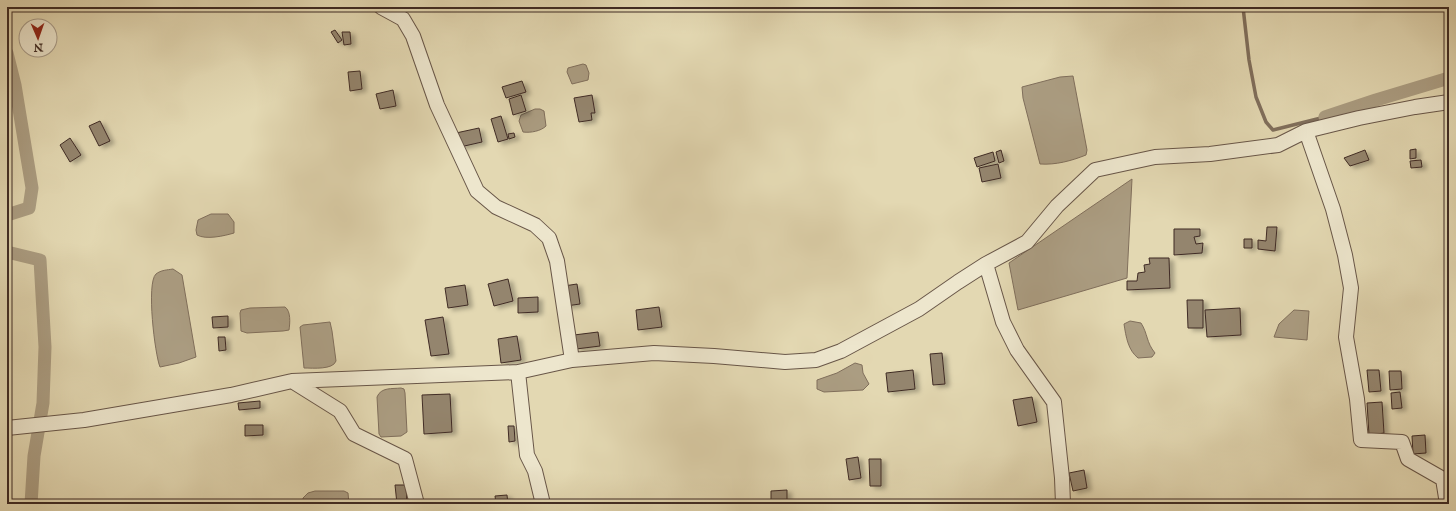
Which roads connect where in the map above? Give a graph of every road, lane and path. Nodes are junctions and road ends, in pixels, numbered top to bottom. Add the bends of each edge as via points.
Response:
1 (381, 7) edge
2 (1449, 102) edge
3 (1306, 131) junction
4 (986, 264) junction
5 (572, 360) junction
6 (518, 372) junction
7 (292, 381) junction
8 (7, 428) edge
9 (417, 504) edge
10 (542, 504) edge
11 (1064, 504) edge
12 (1447, 504) edge

1 - 5 street via 403,19 413,36 437,105 477,191 496,208 535,225 549,238 557,261
2 - 3 street via 1358,118
3 - 4 street via 1278,145 1210,154 1155,157 1095,170 1057,206 1026,242
3 - 12 street via 1333,209 1351,288 1346,337 1361,440 1402,442 1408,459 1443,479
4 - 5 street via 920,309 841,351 816,360 785,362 654,353
4 - 11 street via 1003,322 1017,350 1054,402
5 - 6 street
6 - 7 street
6 - 10 street via 527,454 535,471
7 - 8 street via 230,395 84,420
7 - 9 street via 340,411 354,434 405,459

